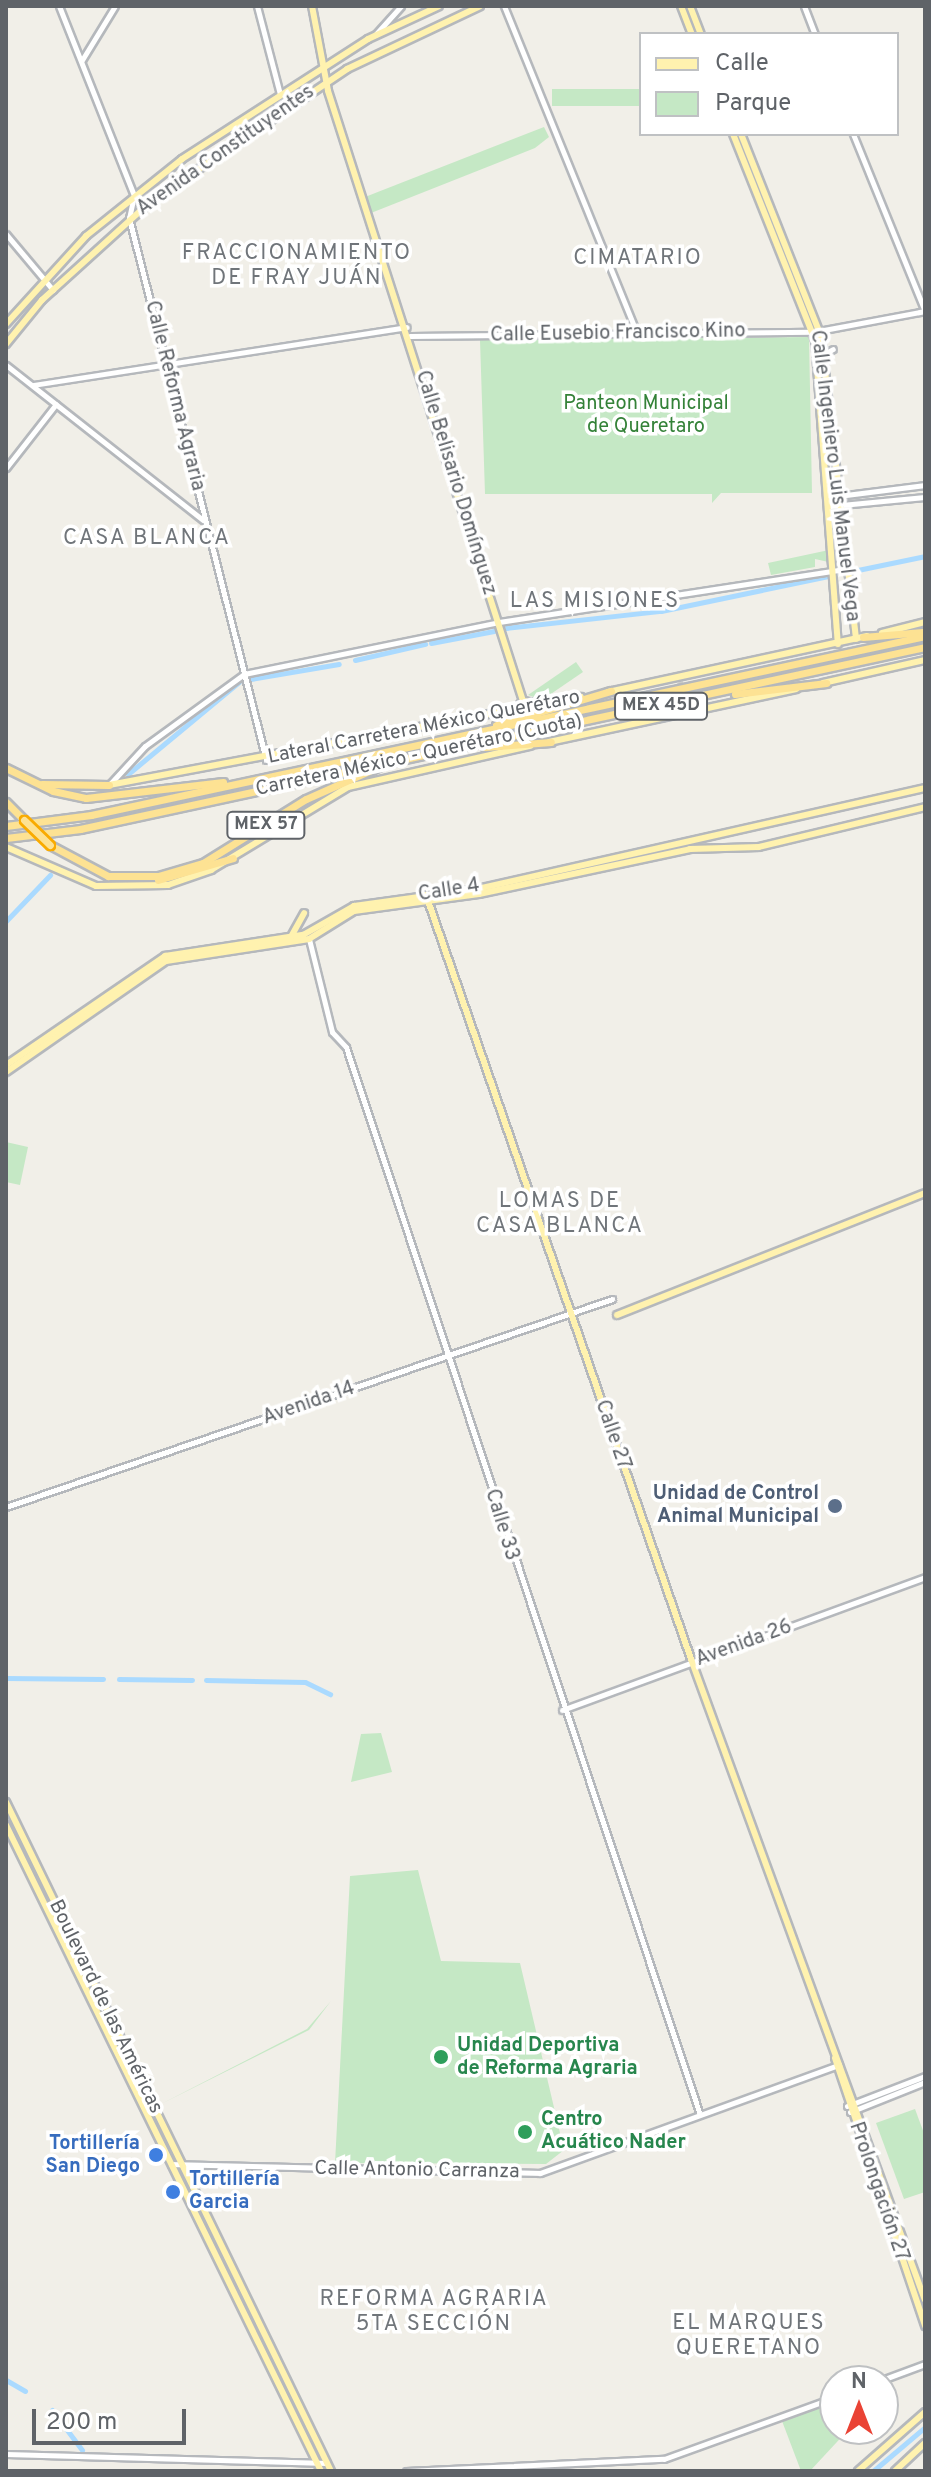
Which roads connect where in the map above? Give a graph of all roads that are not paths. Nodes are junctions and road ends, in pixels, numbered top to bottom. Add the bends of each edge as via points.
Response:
1 (59, 6) edge
2 (115, 6) edge
3 (257, 6) edge
4 (312, 6) edge
5 (401, 6) edge
6 (439, 6) edge
7 (480, 6) edge
8 (504, 6) edge
9 (681, 6) edge
10 (690, 6) edge
11 (804, 6) edge
12 (691, 32) edge
13 (700, 32) edge
14 (814, 32) edge
15 (375, 36) junction
16 (82, 60) junction
17 (327, 65) junction
18 (327, 81) junction
19 (280, 94) junction
20 (734, 136) edge
21 (742, 136) edge
22 (854, 136) edge
23 (134, 195) junction
24 (129, 218) junction
25 (6, 234) edge
26 (778, 239) junction
27 (41, 279) junction
28 (53, 290) junction
29 (925, 311) edge
30 (6, 324) edge
31 (407, 327) junction
32 (820, 331) junction
33 (637, 333) junction
34 (410, 336) junction
35 (6, 344) edge
36 (833, 349) dead end
37 (823, 355) junction
38 (167, 364) junction
39 (6, 365) edge
40 (33, 385) junction
41 (56, 404) junction
42 (6, 468) edge
43 (925, 485) edge
44 (834, 496) junction
45 (925, 497) edge
46 (835, 506) junction
47 (204, 521) junction
48 (842, 570) junction
49 (499, 622) junction
50 (925, 622) edge
51 (925, 634) edge
52 (859, 638) junction
53 (838, 644) junction
54 (925, 647) edge
55 (925, 660) edge
56 (244, 674) junction
57 (826, 683) junction
58 (611, 691) junction
59 (712, 695) junction
60 (523, 701) junction
61 (542, 704) junction
62 (513, 711) junction
63 (467, 735) junction
64 (551, 742) junction
65 (471, 746) junction
66 (396, 759) junction
67 (266, 760) junction
68 (6, 768) edge
69 (245, 780) junction
70 (32, 783) junction
71 (109, 785) junction
72 (925, 788) edge
73 (6, 802) edge
74 (925, 807) edge
75 (6, 826) edge
76 (6, 838) edge
77 (6, 847) edge
78 (233, 858) junction
79 (131, 880) junction
80 (427, 897) junction
81 (304, 913) dead end
82 (290, 937) junction
83 (309, 939) junction
84 (6, 1065) edge
85 (6, 1072) edge
86 (925, 1193) edge
87 (612, 1299) dead end
88 (570, 1314) junction
89 (617, 1315) dead end
90 (446, 1357) junction
91 (6, 1507) edge
92 (925, 1577) edge
93 (693, 1663) junction
94 (562, 1710) junction
95 (6, 1802) edge
96 (6, 1825) edge
97 (804, 1974) joint
98 (837, 2066) junction
99 (925, 2079) edge
100 (852, 2107) junction
101 (699, 2112) junction
102 (181, 2163) junction
103 (171, 2164) junction
104 (925, 2300) edge
105 (925, 2326) edge
106 (925, 2364) edge
107 (899, 2374) edge
108 (819, 2403) edge
109 (925, 2412) edge
110 (925, 2443) edge
111 (6, 2454) edge
112 (317, 2463) junction
113 (327, 2463) junction
114 (321, 2471) edge
115 (331, 2471) edge
116 (406, 2471) edge
117 (858, 2471) edge
118 (895, 2471) edge

1 - 16 street
2 - 16 street
3 - 19 street
4 - 17 main road, Calle Belisario Domínguez
5 - 15 street
6 - 15 main road, Avenida Constituyentes
7 - 18 main road, Avenida Constituyentes
8 - 33 street
9 - 12 main road
10 - 13 main road
11 - 14 street
15 - 17 main road, Avenida Constituyentes
16 - 23 street
17 - 18 main road, Calle Belisario Domínguez
17 - 19 main road, Avenida Constituyentes
18 - 24 main road, Avenida Constituyentes
18 - 31 main road, Calle Belisario Domínguez
19 - 23 main road, Avenida Constituyentes
20 - 26 main road, Calle Ingeniero Luis Manuel Vega
21 - 26 main road, Calle Ingeniero Luis Manuel Vega
22 - 29 street
23 - 24 street
23 - 27 main road, Avenida Constituyentes
24 - 28 main road, Avenida Constituyentes
24 - 38 street, Calle Reforma Agraria
25 - 27 street
26 - 32 main road, Calle Ingeniero Luis Manuel Vega
27 - 28 street
27 - 30 main road, Avenida Constituyentes
28 - 35 main road, Avenida Constituyentes
29 - 32 street, Calle Eusebio Francisco Kino
31 - 34 main road, Calle Belisario Domínguez
31 - 38 street
32 - 33 street, Calle Eusebio Francisco Kino
32 - 37 main road, Calle Ingeniero Luis Manuel Vega
32 - 44 main road, Calle Ingeniero Luis Manuel Vega
33 - 34 street, Calle Eusebio Francisco Kino
34 - 49 main road, Calle Belisario Domínguez
36 - 37 street
37 - 44 main road, Calle Ingeniero Luis Manuel Vega
38 - 40 street
38 - 47 street, Calle Reforma Agraria
39 - 40 street
40 - 41 street
41 - 42 street
41 - 47 street
43 - 44 street
44 - 46 main road, Calle Ingeniero Luis Manuel Vega
45 - 46 street
46 - 48 main road, Calle Ingeniero Luis Manuel Vega
47 - 56 street, Calle Reforma Agraria
48 - 49 street
48 - 52 main road, Calle Ingeniero Luis Manuel Vega
48 - 53 main road, Calle Ingeniero Luis Manuel Vega
49 - 56 street
49 - 60 main road, Calle Belisario Domínguez
50 - 52 main road, Lateral Carretera México Querétaro
51 - 52 highway
51 - 63 highway, Carretera México - Querétaro (Cuota) / MEX 45D
52 - 53 main road, Lateral Carretera México Querétaro
53 - 58 main road, Lateral Carretera México Querétaro
54 - 59 highway, Carretera México - Querétaro (Cuota) / MEX 45D
55 - 57 main road, Lateral Carretera México Querétaro
56 - 67 street, Calle Reforma Agraria
56 - 71 street via 145,746
57 - 59 highway
57 - 64 main road, Lateral Carretera México Querétaro via 686,708
58 - 61 main road, Lateral Carretera México Querétaro
58 - 63 highway
59 - 65 highway, Carretera México - Querétaro (Cuota) / MEX 45D
60 - 61 main road
60 - 62 main road
61 - 62 main road, Lateral Carretera México Querétaro
62 - 67 main road, Lateral Carretera México Querétaro
63 - 69 highway, Carretera México - Querétaro (Cuota) / MEX 45D
64 - 65 highway
64 - 78 main road, Lateral Carretera México Querétaro via 348,787
65 - 66 highway, Carretera México - Querétaro (Cuota) / MEX 45D
66 - 76 highway, Carretera México - Querétaro (Cuota) / MEX 45D via 80,829
66 - 79 highway, MEX 57 via 314,795 203,863
67 - 71 main road, Lateral Carretera México Querétaro
68 - 70 highway, MEX 57
69 - 70 highway, MEX 57 via 108,798
69 - 75 highway, Carretera México - Querétaro (Cuota) / MEX 45D
70 - 71 highway
72 - 80 main road, Calle 4 via 794,822
73 - 79 highway, MEX 57, bridge via 50,845 90,870
74 - 80 main road, Calle 4 via 759,847 690,849
77 - 78 main road, Lateral Carretera México Querétaro via 75,881 130,889 184,882
78 - 79 highway via 182,876
80 - 82 main road, Calle 4 via 345,908
80 - 83 main road, Calle 4 via 354,911
80 - 88 main road, Calle 27
81 - 82 main road
82 - 84 main road, Calle 4 via 165,956
83 - 85 main road, Calle 4 via 166,961
83 - 90 street, Calle 33 via 332,1032 346,1047
86 - 89 main road
87 - 88 street, Avenida 14
88 - 90 street, Avenida 14
88 - 93 main road, Calle 27
90 - 91 street, Avenida 14
90 - 94 street, Calle 33
92 - 93 street, Avenida 26
93 - 94 street, Avenida 26
93 - 97 main road, Calle 27
94 - 101 street, Calle 33
95 - 102 main road, Boulevard de las Américas
96 - 103 main road, Boulevard de las Américas
97 - 98 main road, Prolongación 27
98 - 100 main road, Prolongación 27
98 - 101 street, Calle Antonio Carranza
99 - 100 street
100 - 104 main road, Prolongación 27
100 - 105 main road, Prolongación 27
101 - 102 street, Calle Antonio Carranza via 540,2173
102 - 103 street, Calle Antonio Carranza
102 - 113 main road, Boulevard de las Américas
103 - 112 main road, Boulevard de las Américas
106 - 107 street
108 - 116 street via 664,2459 575,2459
109 - 117 main road
110 - 118 main road
111 - 112 street
112 - 113 street
112 - 114 main road, Boulevard de las Américas
113 - 115 main road, Boulevard de las Américas

